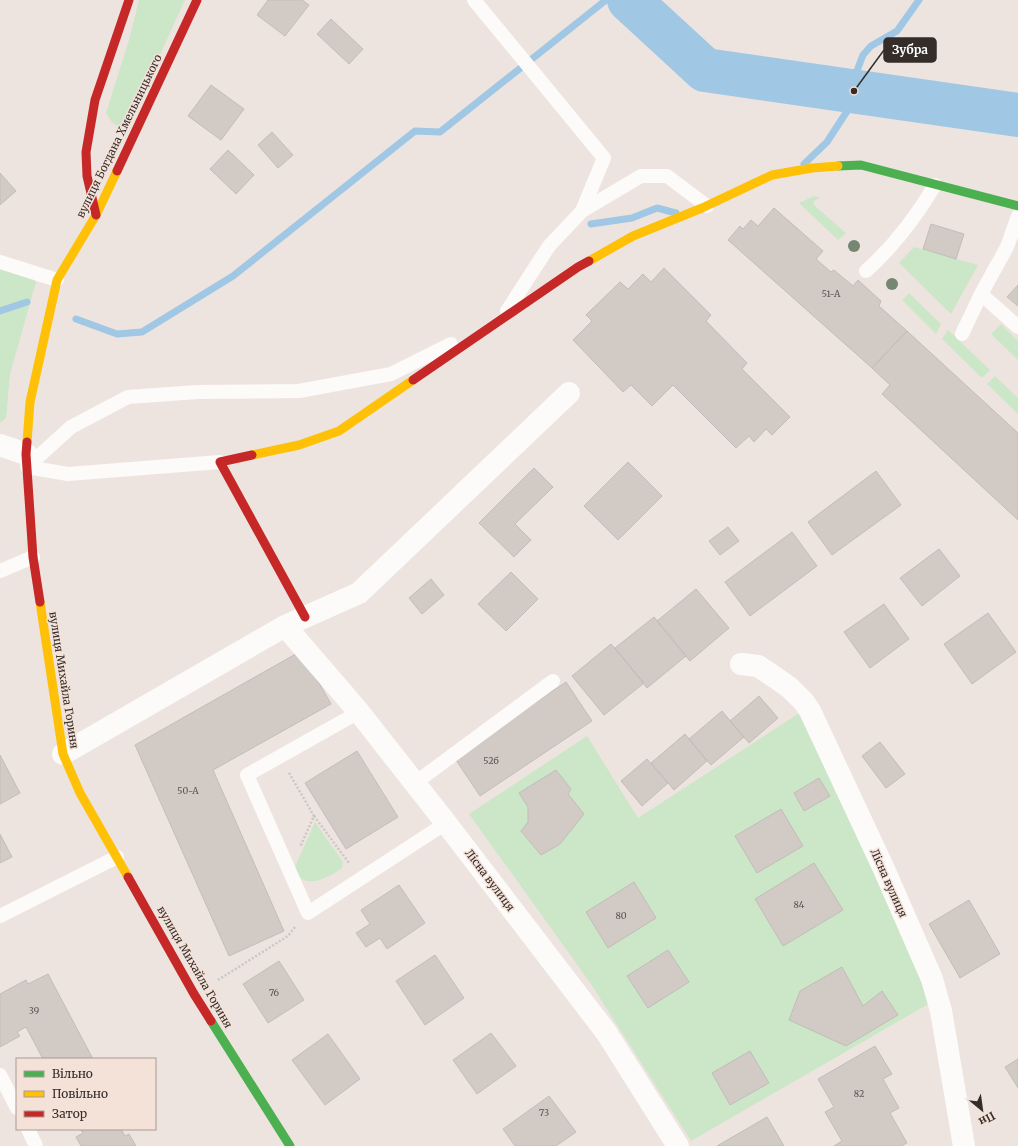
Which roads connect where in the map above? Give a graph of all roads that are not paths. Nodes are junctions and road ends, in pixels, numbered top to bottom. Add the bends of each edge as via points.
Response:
1 (129, 0) edge
2 (197, 0) edge
3 (474, 0) edge
4 (935, 185) junction
5 (708, 206) junction
6 (1018, 206) edge
7 (582, 211) junction
8 (96, 215) junction
9 (1018, 216) edge
10 (0, 262) edge
11 (866, 271) dead end
12 (57, 280) junction
13 (981, 294) junction
14 (501, 319) junction
15 (1018, 327) edge
16 (962, 334) dead end
17 (569, 393) dead end
18 (0, 445) edge
19 (26, 460) junction
20 (220, 462) junction
21 (33, 557) junction
22 (0, 571) edge
23 (305, 617) junction
24 (285, 626) junction
25 (742, 664) dead end
26 (553, 681) dead end
27 (359, 712) junction
28 (63, 754) junction
29 (415, 783) junction
30 (446, 823) junction
31 (117, 857) junction
32 (0, 916) edge
33 (0, 1075) edge
34 (16, 1106) edge
35 (28, 1130) edge
36 (36, 1146) edge
37 (290, 1146) edge
38 (678, 1146) edge
39 (964, 1146) edge

1 - 8 street via 95,100 86,152
2 - 8 street, вулиця Богдана Хмельницького
3 - 7 lane via 604,158
4 - 5 street via 861,165 812,168 772,175
4 - 6 street
4 - 11 lane via 920,211
5 - 7 lane via 667,176 641,176
5 - 14 street via 633,236 578,267
7 - 14 lane via 549,246
8 - 12 street, вулиця Богдана Хмельницького
9 - 13 lane via 1007,247
10 - 12 lane
12 - 19 street, вулиця Михайла Гориня via 30,402
13 - 15 lane
13 - 16 lane
14 - 19 lane via 391,374 300,391 197,392 128,397 71,427
14 - 20 street via 339,431 299,445
17 - 23 street via 359,593
18 - 19 street
19 - 20 lane via 68,474
19 - 21 street, вулиця Михайла Гориня
20 - 23 street
21 - 22 lane
21 - 28 street, вулиця Михайла Гориня
23 - 24 street
24 - 27 street, Лісна вулиця
24 - 28 street
25 - 39 street, Лісна вулиця via 758,666 790,688 807,707 883,867 932,979 942,1019
26 - 29 lane
27 - 29 street, Лісна вулиця
27 - 30 lane via 247,775 308,913
28 - 31 street, вулиця Михайла Гориня via 80,793
29 - 30 street, Лісна вулиця
30 - 38 street, Лісна вулиця via 606,1032
31 - 32 lane
31 - 37 street, вулиця Михайла Гориня via 194,994
33 - 34 lane
35 - 36 lane

